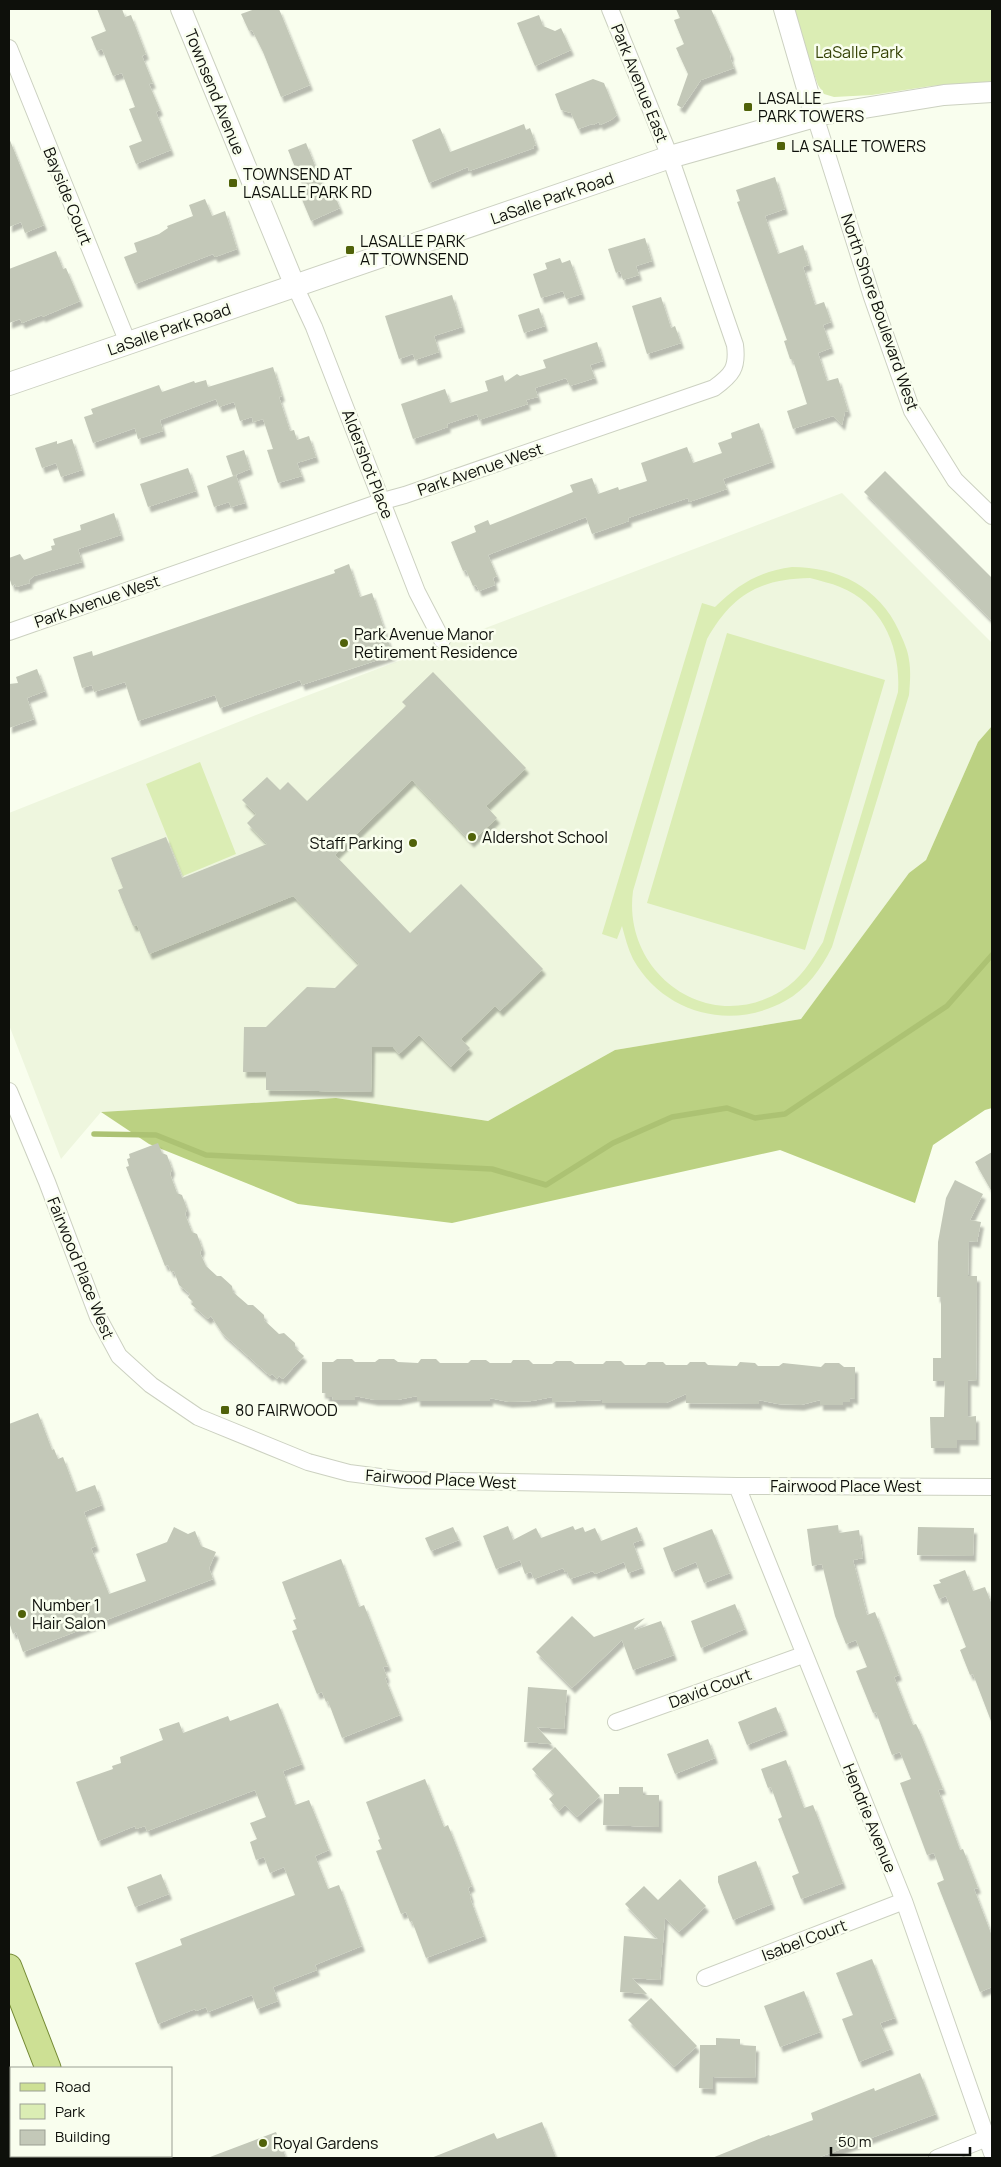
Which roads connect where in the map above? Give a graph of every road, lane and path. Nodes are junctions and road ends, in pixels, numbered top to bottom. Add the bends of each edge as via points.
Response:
1 (181, 9) edge
2 (610, 9) edge
3 (784, 9) edge
4 (9, 48) edge
5 (992, 92) edge
6 (815, 116) junction
7 (670, 157) junction
8 (295, 286) junction
9 (128, 343) junction
10 (9, 384) edge
11 (382, 501) junction
12 (992, 516) edge
13 (9, 632) edge
14 (442, 640) dead end
15 (9, 1091) edge
16 (737, 1486) junction
17 (992, 1487) edge
18 (803, 1655) junction
19 (616, 1722) dead end
20 (904, 1901) junction
21 (9, 1967) edge
22 (705, 1978) dead end
23 (48, 2067) edge
24 (990, 2142) edge
25 (936, 2158) edge

1 - 8 street, Townsend Avenue
2 - 7 street, Park Avenue East
3 - 6 street
4 - 9 street, Bayside Court
5 - 6 street, LaSalle Park Road via 944,95
6 - 7 main road, LaSalle Park Road
6 - 12 street, North Shore Boulevard West via 912,411 955,480
7 - 8 main road, LaSalle Park Road
7 - 11 street, Park Avenue West via 735,345 734,369 726,380 714,388
8 - 9 main road, LaSalle Park Road
8 - 11 street, Aldershot Place
9 - 10 main road, LaSalle Park Road
11 - 13 street, Park Avenue West
11 - 14 street, Aldershot Place via 417,592
15 - 16 street, Fairwood Place West via 98,1317 118,1356 151,1386 198,1417 308,1462 349,1473 421,1480
16 - 17 street, Fairwood Place West
16 - 18 street, Hendrie Avenue
18 - 19 street, David Court
18 - 20 street, Hendrie Avenue
20 - 22 street, Isabel Court
20 - 24 street, Hendrie Avenue
21 - 23 main road
24 - 25 street

